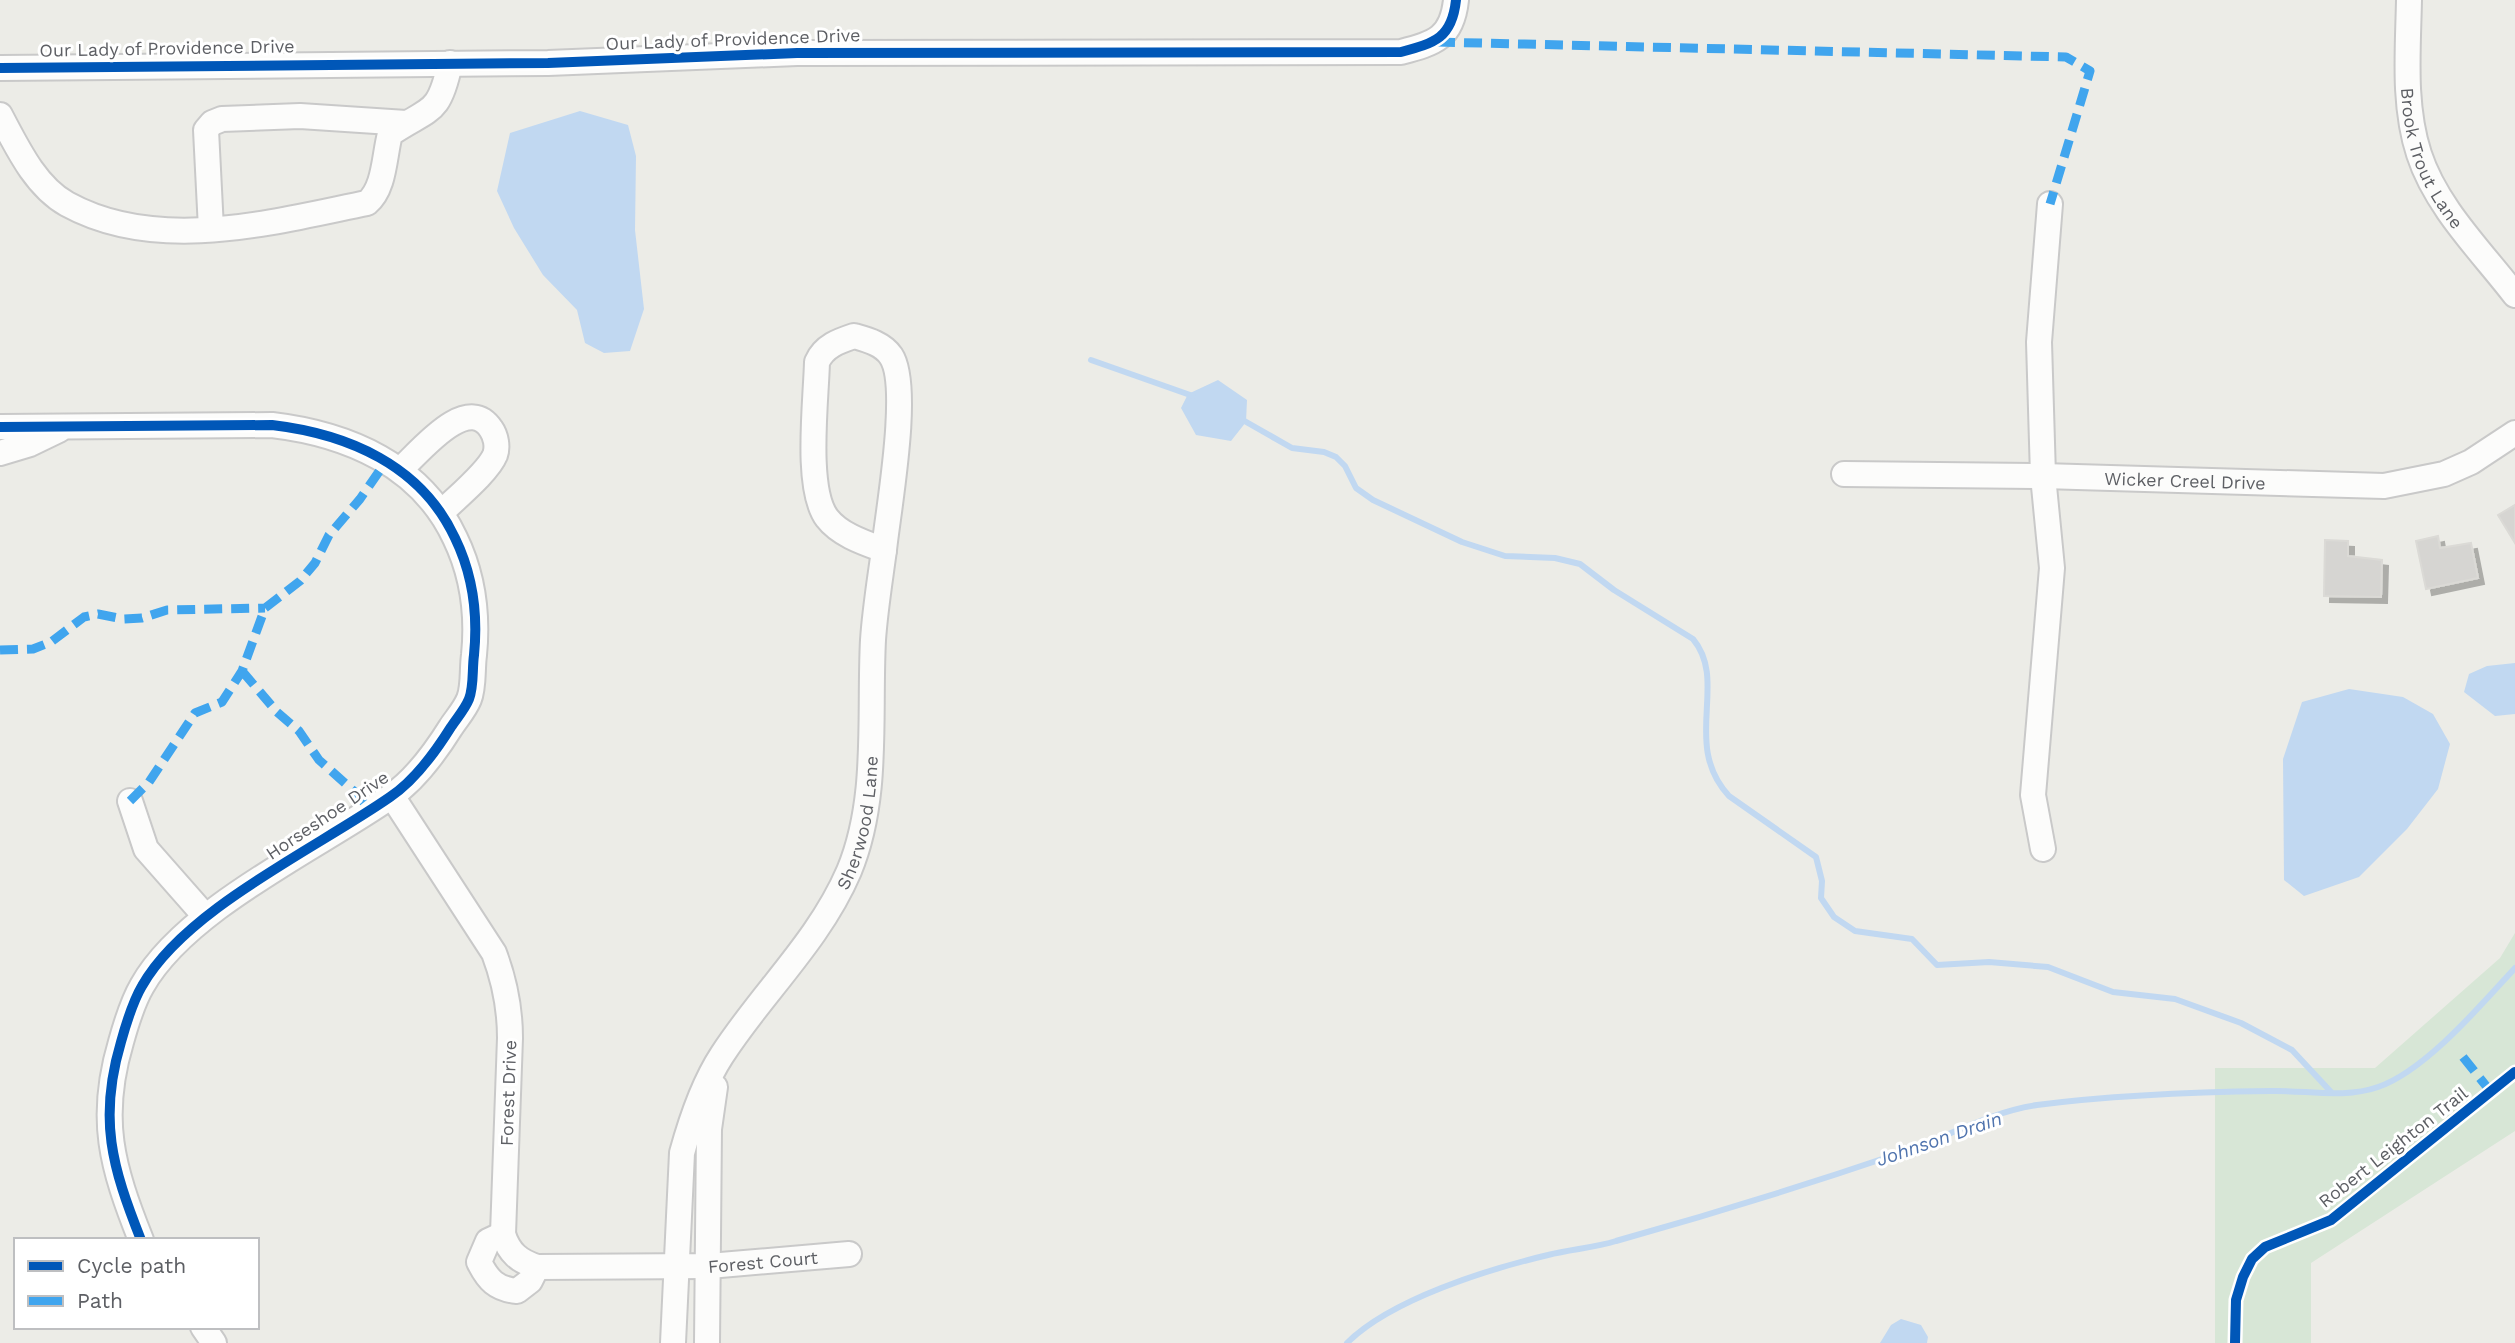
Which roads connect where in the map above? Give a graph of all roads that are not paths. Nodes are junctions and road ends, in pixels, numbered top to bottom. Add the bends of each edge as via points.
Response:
1 (2409, 0) edge
2 (1453, 6) edge
3 (450, 63) junction
4 (0, 68) edge
5 (0, 116) edge
6 (406, 123) junction
7 (2050, 204) dead end
8 (211, 229) junction
9 (2515, 295) edge
10 (0, 427) edge
11 (63, 428) junction
12 (2515, 433) edge
13 (0, 453) edge
14 (400, 470) junction
15 (1844, 474) dead end
16 (2043, 476) junction
17 (443, 511) junction
18 (884, 550) junction
19 (392, 796) junction
20 (130, 801) dead end
21 (2043, 849) dead end
22 (205, 916) junction
23 (722, 1055) junction
24 (503, 1234) junction
25 (140, 1238) edge
26 (849, 1254) dead end
27 (675, 1264) junction
28 (709, 1266) junction
29 (537, 1267) junction
30 (673, 1343) edge
31 (707, 1343) edge

1 - 9 street, Brook Trout Lane via 2409,107 2419,155 2442,201
2 - 3 street, Our Lady of Providence Drive via 1437,42 1401,52 797,53
3 - 4 street, Our Lady of Providence Drive
3 - 6 street via 436,107
5 - 8 street via 30,169 66,204 111,221 162,231
6 - 8 street via 390,134 380,183 367,204
6 - 8 street via 300,116 212,122 206,130
7 - 16 street via 2039,342
10 - 11 street, Horseshoe Drive
11 - 13 street, Horseshoe Drive
11 - 14 street, Horseshoe Drive via 272,425 314,430 367,449
12 - 16 street, Wicker Creel Drive via 2444,474 2384,486
14 - 17 street, Horseshoe Drive
14 - 17 street via 458,418 474,418 490,426 497,440 495,455
15 - 16 street, Wicker Creel Drive
16 - 21 street via 2052,568 2033,795
17 - 19 street, Horseshoe Drive via 464,555 478,619 469,698 438,748
18 - 18 street, Sherwood Lane via 901,390 892,357 876,343 854,336 837,341 817,362 814,490 828,519 853,538
18 - 23 street, Sherwood Lane via 874,638 869,791 859,844 830,906
19 - 22 street, Horseshoe Drive
19 - 24 street, Forest Drive via 494,953 505,981 510,1038
20 - 22 street via 146,849
22 - 25 street, Horseshoe Drive via 166,953 142,986 110,1080 113,1162
23 - 27 street, Sherwood Lane via 681,1153
23 - 28 street, Sherwood Lane via 709,1129
24 - 29 street via 508,1249
24 - 29 street via 488,1241 479,1262 486,1278 502,1290 517,1291 530,1281
26 - 28 street, Forest Court
27 - 28 street, Forest Court
27 - 29 street
27 - 30 street, Sherwood Lane
28 - 31 street, Sherwood Lane

